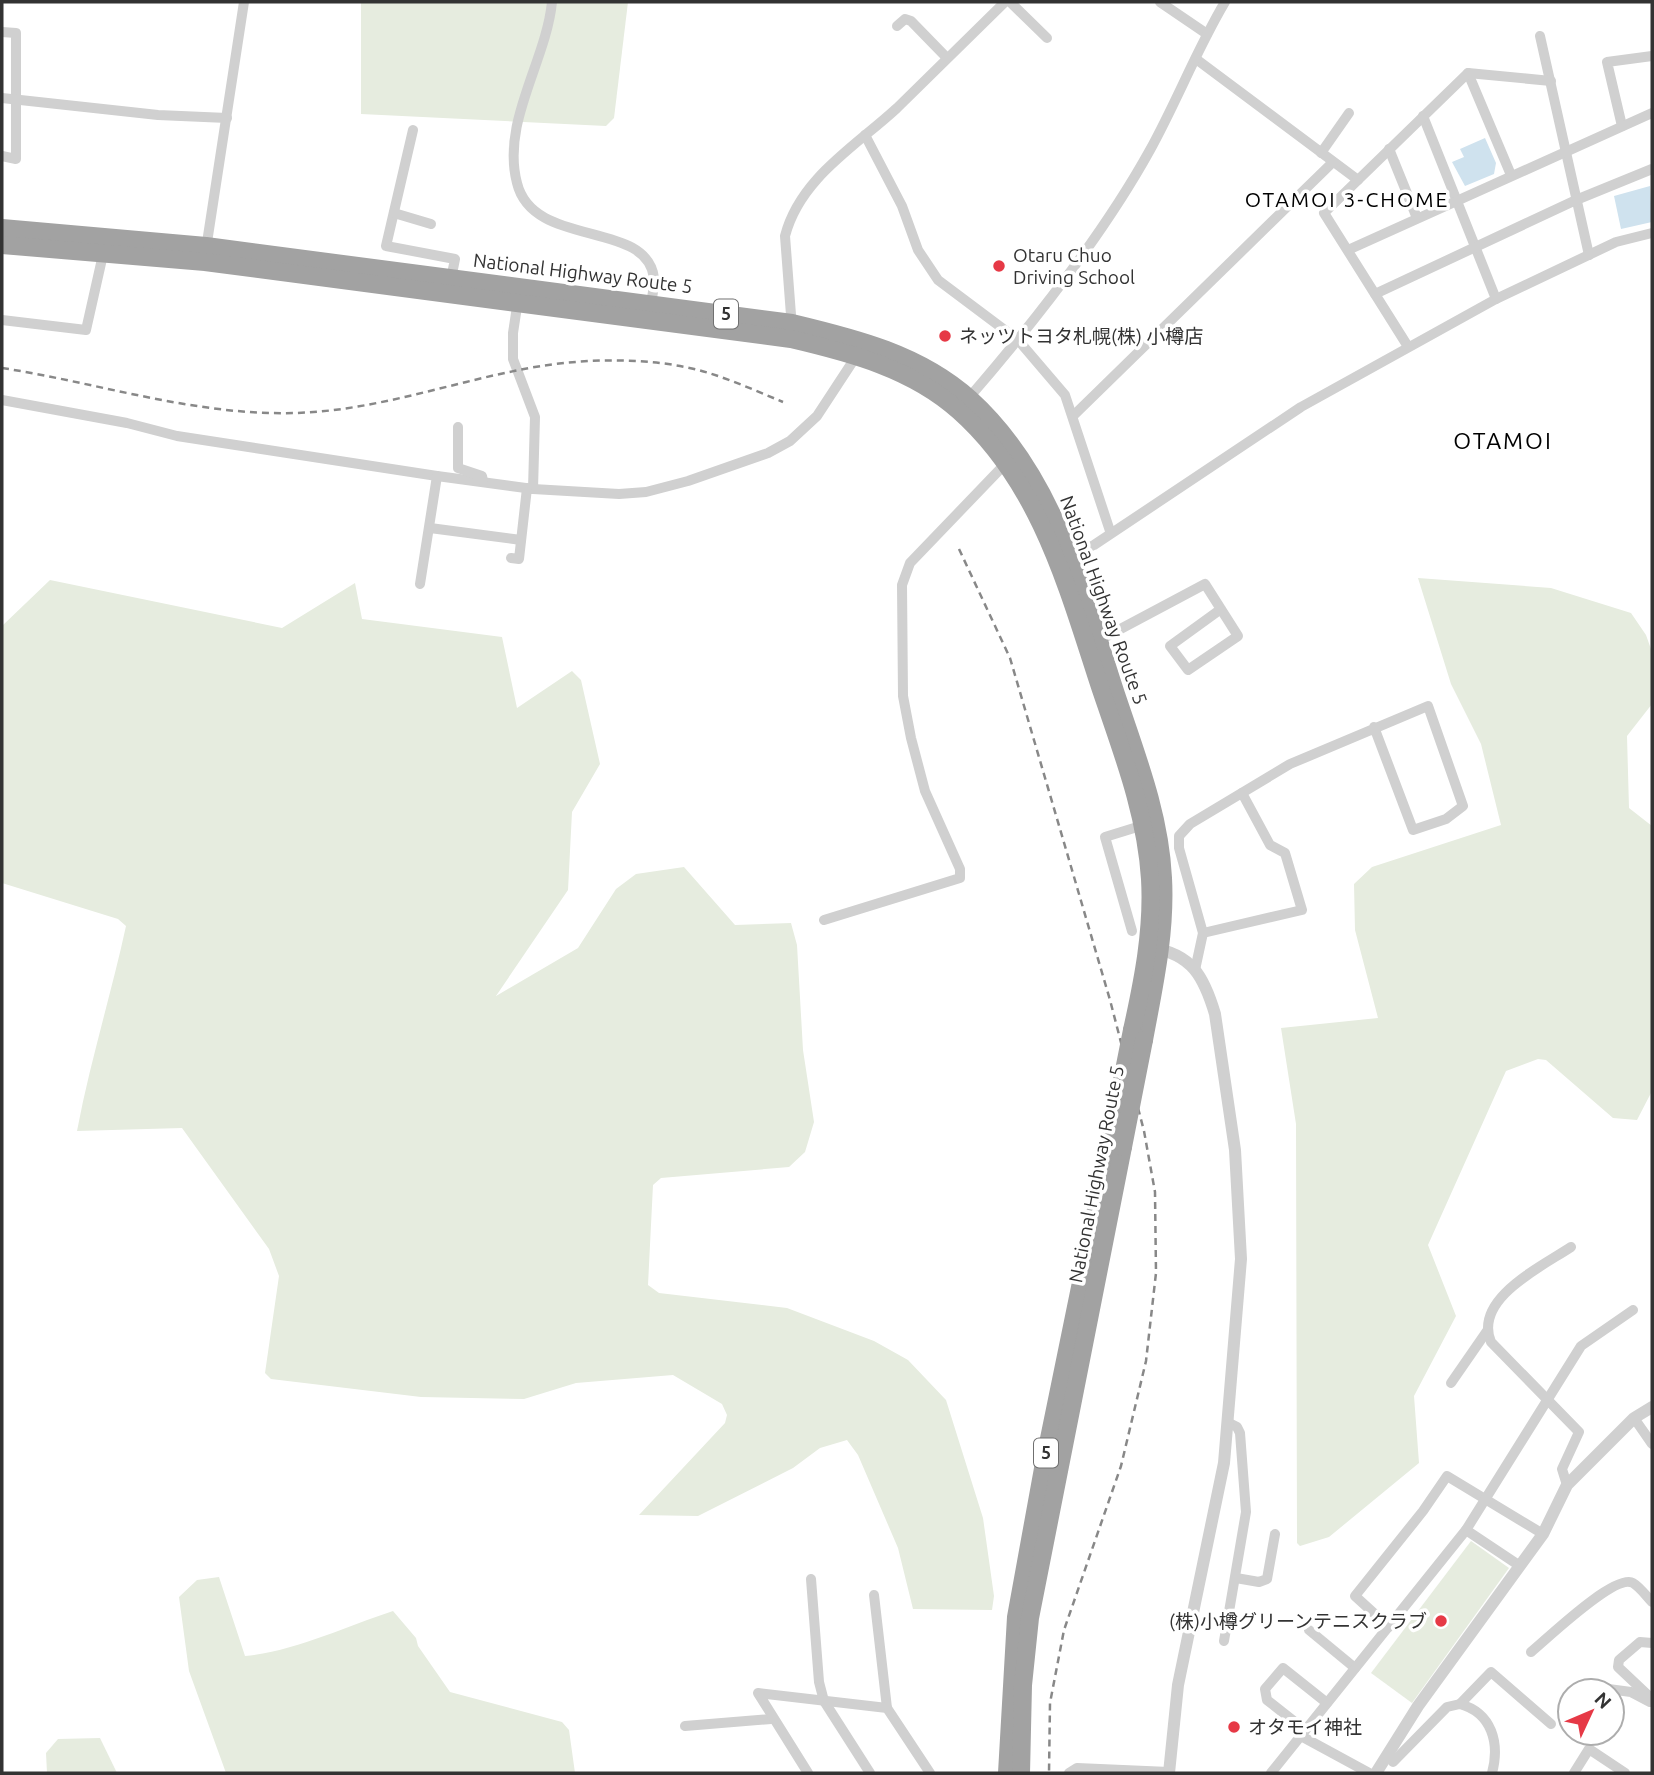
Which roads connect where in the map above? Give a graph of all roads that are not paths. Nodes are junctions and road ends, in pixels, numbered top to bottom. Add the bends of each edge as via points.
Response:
1 (244, 2) edge
2 (552, 2) edge
3 (1160, 2) edge
4 (1225, 2) edge
5 (1003, 3) edge
6 (897, 26) dead end
7 (2, 32) edge
8 (1207, 34) junction
9 (1540, 36) dead end
10 (1047, 38) dead end
11 (1652, 55) edge
12 (947, 58) junction
13 (1196, 59) junction
14 (1468, 73) junction
15 (1551, 81) junction
16 (2, 98) edge
17 (18, 100) junction
18 (1349, 113) dead end
19 (1652, 113) edge
20 (1423, 116) junction
21 (226, 118) junction
22 (1622, 126) junction
23 (413, 130) dead end
24 (865, 135) junction
25 (1389, 149) junction
26 (1566, 150) junction
27 (1321, 153) junction
28 (2, 156) edge
29 (1333, 162) junction
30 (1652, 169) edge
31 (1511, 175) junction
32 (1358, 180) junction
33 (1456, 200) junction
34 (1576, 200) junction
35 (394, 213) junction
36 (1417, 218) junction
37 (431, 224) dead end
38 (2, 228) edge
39 (1652, 233) edge
40 (2, 244) edge
41 (105, 245) junction
42 (1475, 248) junction
43 (1348, 250) junction
44 (205, 254) junction
45 (1589, 255) junction
46 (450, 286) junction
47 (519, 293) junction
48 (1375, 294) junction
49 (1496, 299) junction
50 (650, 311) junction
51 (2, 320) edge
52 (792, 331) junction
53 (1018, 340) junction
54 (1407, 345) junction
55 (857, 355) junction
56 (2, 400) edge
57 (964, 404) junction
58 (1073, 416) junction
59 (458, 428) dead end
60 (1012, 457) junction
61 (437, 476) junction
62 (483, 483) junction
63 (530, 488) junction
64 (430, 528) junction
65 (1110, 531) junction
66 (521, 540) junction
67 (511, 558) dead end
68 (1063, 558) junction
69 (420, 584) dead end
70 (1221, 609) junction
71 (1093, 644) junction
72 (1374, 727) junction
73 (1242, 793) junction
74 (1149, 823) junction
75 (824, 920) dead end
76 (1132, 931) dead end
77 (1203, 933) junction
78 (1155, 948) junction
79 (1195, 970) junction
80 (1117, 1141) junction
81 (1571, 1247) dead end
82 (1633, 1310) dead end
83 (1487, 1331) junction
84 (1451, 1383) dead end
85 (1547, 1401) junction
86 (1652, 1407) edge
87 (1634, 1419) junction
88 (1229, 1423) junction
89 (1652, 1444) edge
90 (1567, 1485) junction
91 (1485, 1499) junction
92 (1466, 1530) junction
93 (1275, 1534) dead end
94 (1543, 1534) junction
95 (1520, 1566) junction
96 (1236, 1578) junction
97 (811, 1579) dead end
98 (874, 1595) dead end
99 (1652, 1602) edge
100 (1390, 1627) junction
101 (1309, 1630) dead end
102 (1224, 1641) dead end
103 (1652, 1643) edge
104 (1531, 1652) dead end
105 (1355, 1668) junction
106 (1626, 1691) edge
107 (824, 1701) junction
108 (1652, 1701) edge
109 (1327, 1703) junction
110 (1460, 1704) junction
111 (887, 1708) junction
112 (771, 1719) junction
113 (1551, 1724) dead end
114 (685, 1726) dead end
115 (1303, 1733) junction
116 (1393, 1763) edge
117 (808, 1773) edge
118 (870, 1773) edge
119 (930, 1773) edge
120 (1007, 1773) edge
121 (1021, 1773) edge
122 (1069, 1773) edge
123 (1169, 1773) edge
124 (1271, 1773) edge
125 (1370, 1773) edge
126 (1376, 1773) edge
127 (1492, 1773) edge
128 (1574, 1773) edge
129 (1625, 1773) edge

1 - 21 street
2 - 50 street via 513,150 517,186 526,202 559,226 616,239 633,248 654,276
3 - 8 street
4 - 8 street
5 - 10 street
5 - 12 street
6 - 12 street via 905,19 911,21
7 - 17 street via 16,33
8 - 13 street
9 - 15 street
11 - 22 street via 1607,62
12 - 24 street
13 - 27 street
13 - 53 street via 1122,196
14 - 15 street
14 - 20 street
14 - 31 street
15 - 26 street
16 - 17 street
17 - 21 street
17 - 28 street via 16,159
18 - 27 street
19 - 22 street
20 - 25 street
20 - 33 street
21 - 44 street
22 - 26 street
23 - 35 street
24 - 52 street via 822,172 789,221 785,236
24 - 53 street via 902,206 918,250 938,280
25 - 32 street
25 - 36 street
26 - 31 street
26 - 34 street
27 - 29 street
29 - 32 street
29 - 58 street
30 - 34 street
31 - 33 street
32 - 43 street via 1324,213
33 - 36 street
33 - 42 street
34 - 42 street
34 - 45 street
35 - 37 street
35 - 46 street via 386,246 455,259
36 - 43 street
38 - 41 highway, National Highway Route 5 / 5
39 - 45 street
40 - 41 highway, National Highway Route 5 / 5
41 - 44 highway, National Highway Route 5 / 5
41 - 51 street via 86,330
42 - 48 street
42 - 49 street
43 - 48 street
44 - 46 highway, National Highway Route 5 / 5
45 - 49 street
46 - 47 highway, National Highway Route 5 / 5
47 - 50 highway, National Highway Route 5 / 5
47 - 63 street via 513,359 535,417
48 - 54 street
49 - 54 street
50 - 52 highway, National Highway Route 5 / 5
52 - 55 highway, National Highway Route 5 / 5
52 - 57 highway, National Highway Route 5 / 5 via 863,340 904,356 939,376
53 - 57 street
53 - 58 street via 1065,395
54 - 65 street via 1301,407
55 - 57 highway, National Highway Route 5 / 5
55 - 63 street via 817,416 790,441 768,453 646,492
56 - 61 street via 177,436
57 - 60 highway, National Highway Route 5 / 5
58 - 65 street
59 - 62 street via 458,468 482,477
60 - 68 highway, National Highway Route 5 / 5 via 1047,502
60 - 75 street via 910,563 902,585 903,696 911,737 925,791 960,878
61 - 62 street
61 - 64 street
62 - 63 street
63 - 66 street
64 - 66 street
64 - 69 street
65 - 68 street via 1094,545
66 - 67 street via 519,559
68 - 71 highway, National Highway Route 5 / 5
70 - 70 street via 1238,636 1188,670 1170,646
70 - 71 street via 1205,584
71 - 74 highway, National Highway Route 5 / 5
72 - 72 street via 1413,830 1446,819 1463,806 1428,705
72 - 73 street via 1290,764
73 - 77 street via 1190,824 1179,836
73 - 77 street via 1269,845 1285,853 1302,911
74 - 76 street via 1105,837
74 - 78 highway, National Highway Route 5 / 5 via 1163,879
77 - 79 street
78 - 79 street via 1177,952
78 - 80 highway, National Highway Route 5 / 5, bridge
79 - 88 street via 1215,1014 1240,1199 1241,1259
80 - 120 highway, National Highway Route 5 / 5 via 1044,1463 1016,1617
80 - 121 highway, National Highway Route 5 / 5 via 1030,1618
81 - 83 street via 1504,1296 1493,1308
82 - 85 street via 1581,1346
83 - 84 street
83 - 85 street
85 - 90 street via 1579,1432 1562,1469
85 - 91 street
86 - 87 street
87 - 89 street
87 - 90 street
88 - 96 street via 1240,1433 1246,1513
88 - 123 street via 1211,1534 1178,1685
90 - 94 street
91 - 92 street
91 - 94 street
91 - 100 street via 1447,1476 1354,1596
92 - 95 street
92 - 100 street
93 - 96 street via 1267,1579
94 - 95 street
95 - 116 street
96 - 102 street
97 - 107 street
98 - 111 street
99 - 104 street via 1626,1581 1610,1588
100 - 105 street
101 - 105 street
103 - 108 street via 1640,1642 1619,1660 1618,1667
105 - 109 street
106 - 108 street
107 - 111 street
107 - 112 street via 758,1693
107 - 118 street
109 - 115 street
109 - 115 street via 1283,1668 1265,1689 1267,1700
110 - 113 street via 1491,1672
110 - 116 street via 1447,1707
110 - 127 street via 1480,1714 1493,1732
111 - 119 street
112 - 114 street
112 - 117 street
115 - 124 street
115 - 125 street
116 - 126 street
122 - 123 street via 1077,1768
128 - 129 street via 1589,1749

